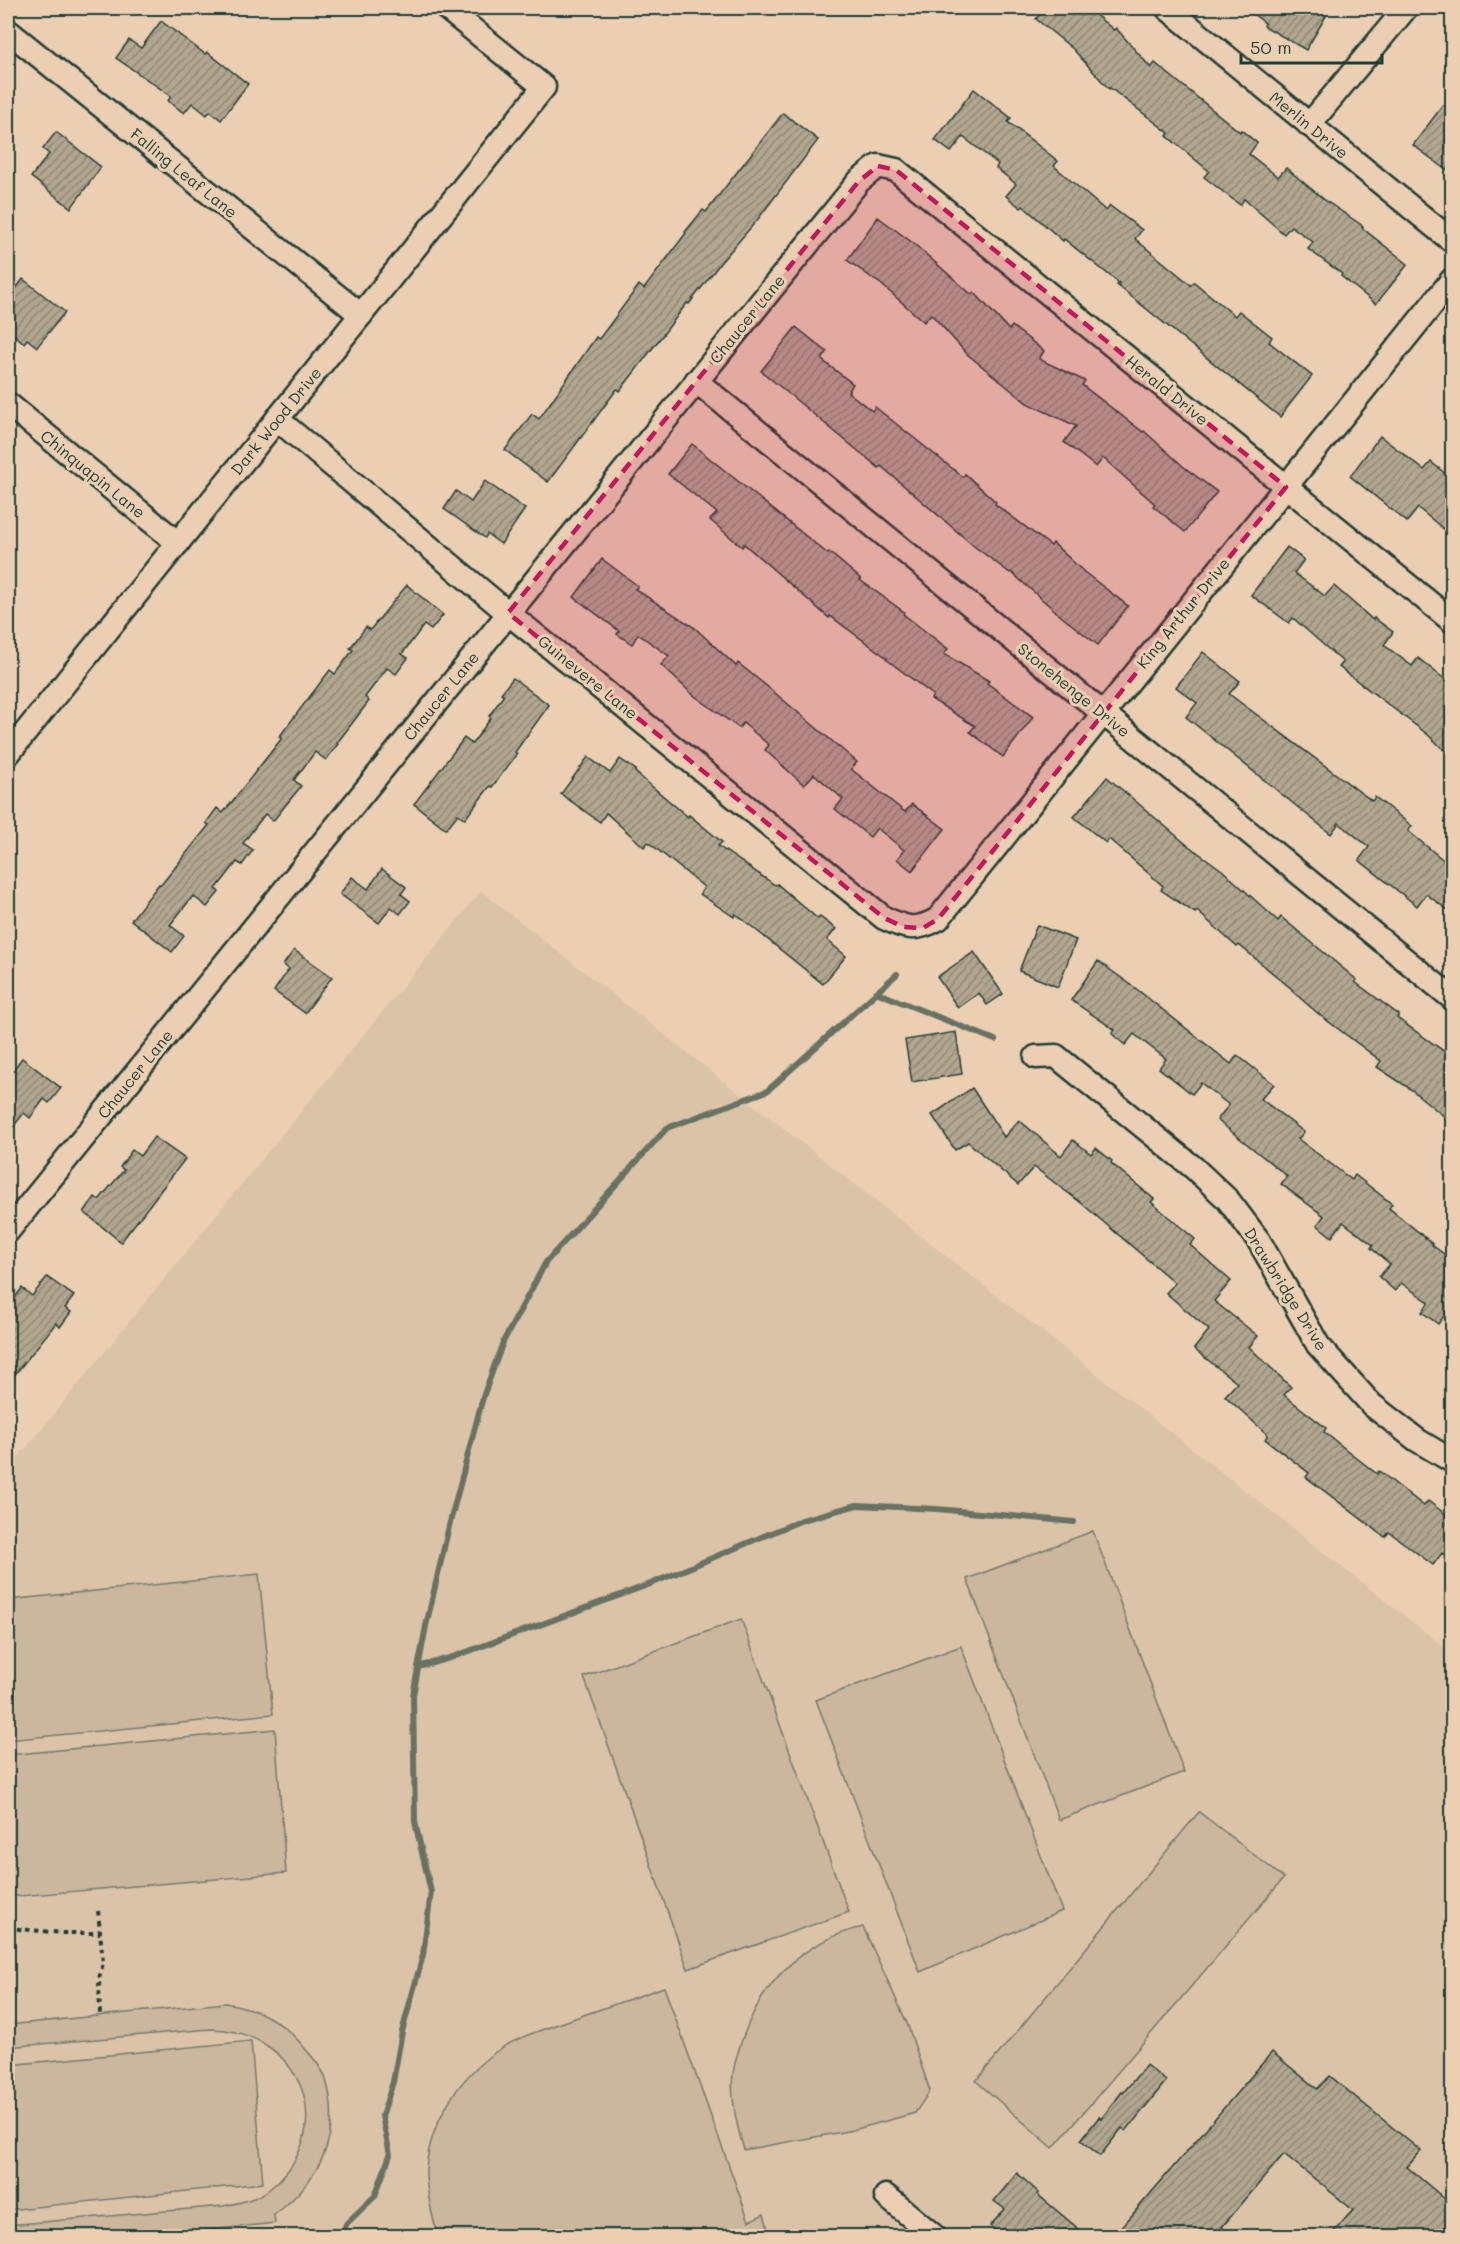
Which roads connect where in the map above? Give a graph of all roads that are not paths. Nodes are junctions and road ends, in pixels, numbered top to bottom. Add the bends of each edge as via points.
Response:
1 (446, 8) edge
2 (1167, 8) edge
3 (1406, 8) edge
4 (8, 31) edge
5 (1309, 124) junction
6 (878, 166) joint
7 (1452, 241) edge
8 (1452, 280) edge
9 (361, 315) junction
10 (696, 381) junction
11 (8, 404) edge
12 (278, 419) junction
13 (1286, 487) junction
14 (178, 543) junction
15 (508, 612) junction
16 (1452, 621) edge
17 (1102, 713) junction
18 (8, 754) edge
19 (904, 927) joint
20 (1452, 998) edge
21 (1036, 1057) dead end
22 (8, 1231) edge
23 (1452, 1461) edge
24 (886, 2196) dead end
25 (934, 2236) edge

1 - 9 street, Dark Wood Drive via 544,87
2 - 5 street, Merlin Drive
3 - 5 street
4 - 9 street, Falling Leaf Lane
5 - 7 street, Merlin Drive
6 - 10 street, Chaucer Lane via 858,181
6 - 13 street, Herald Drive via 896,170
8 - 13 street, King Arthur Drive
9 - 12 street, Dark Wood Drive
10 - 15 street, Chaucer Lane
10 - 17 street, Stonehenge Drive
11 - 14 street, Chinquapin Lane
12 - 14 street, Dark Wood Drive
12 - 15 street, Guinevere Lane
13 - 16 street, Herald Drive
13 - 17 street, King Arthur Drive
14 - 18 street, Dark Wood Drive
15 - 19 street, Guinevere Lane via 884,918
15 - 22 street, Chaucer Lane
17 - 19 street, King Arthur Drive via 938,919 922,928
17 - 20 street, Stonehenge Drive
21 - 23 street, Drawbridge Drive via 1056,1056 1194,1167 1228,1200 1259,1241 1318,1345 1372,1405
24 - 25 street

